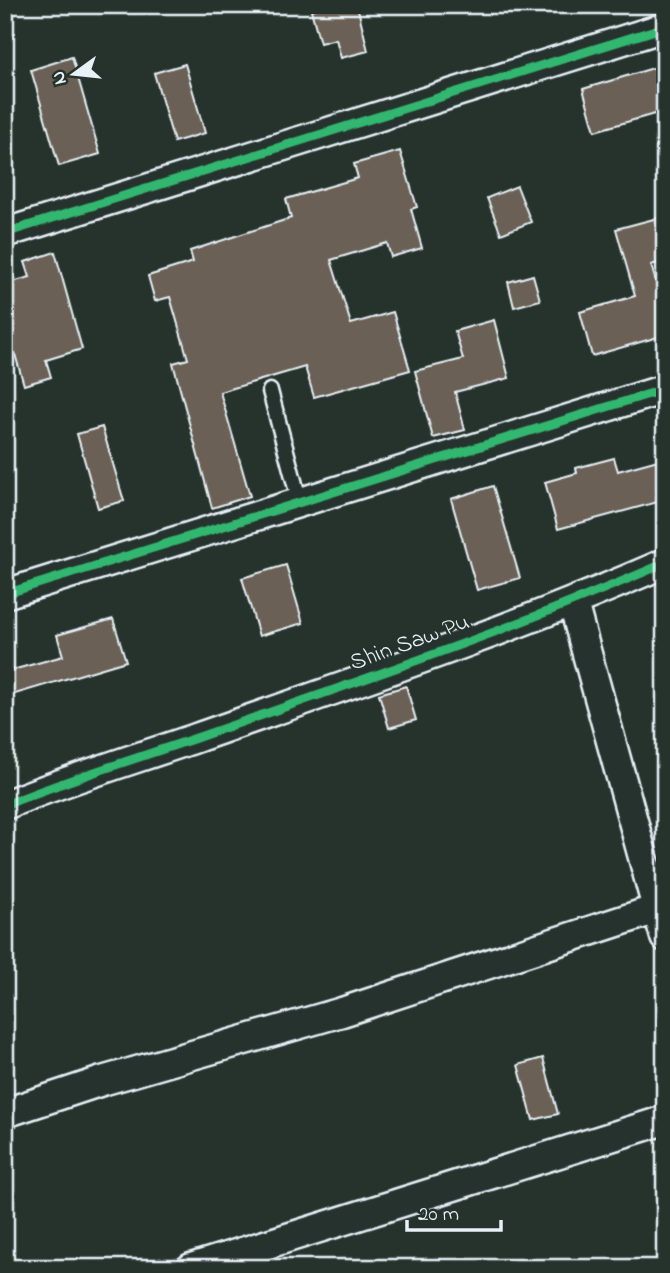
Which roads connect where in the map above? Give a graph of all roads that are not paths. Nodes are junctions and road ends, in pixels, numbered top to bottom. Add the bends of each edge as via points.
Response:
1 (665, 27) edge
2 (5, 233) edge
3 (665, 389) edge
4 (270, 391) dead end
5 (300, 503) junction
6 (665, 563) edge
7 (5, 594) edge
8 (573, 603) junction
9 (5, 805) edge
10 (657, 909) junction
11 (665, 937) edge
12 (5, 1113) edge
13 (665, 1120) edge
14 (246, 1260) edge
15 (191, 1268) edge

1 - 2 street
3 - 5 street
4 - 5 lane
5 - 7 street
6 - 8 street, Shin Saw Pu
8 - 9 street, Shin Saw Pu
8 - 10 street
10 - 11 street
10 - 12 street via 342,1012
13 - 14 street
14 - 15 street

